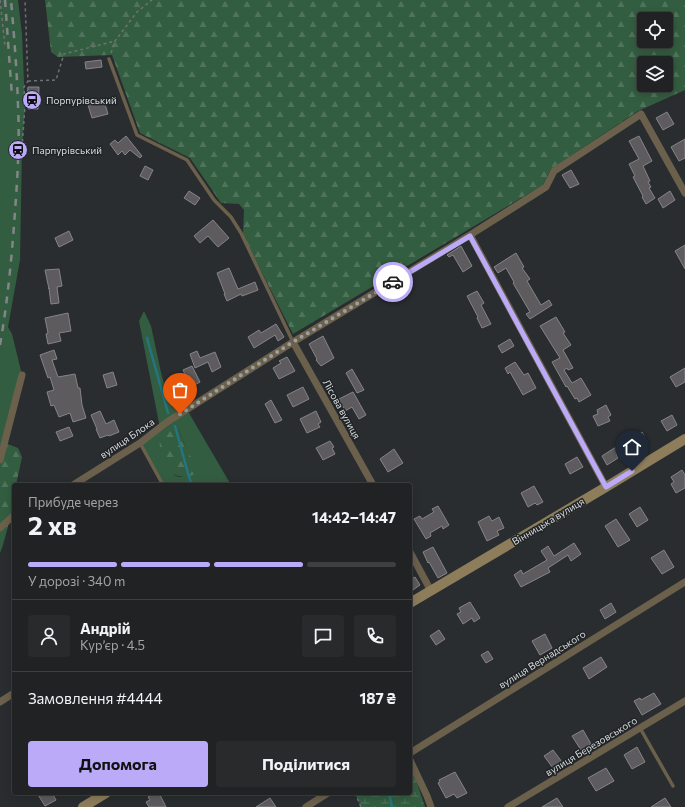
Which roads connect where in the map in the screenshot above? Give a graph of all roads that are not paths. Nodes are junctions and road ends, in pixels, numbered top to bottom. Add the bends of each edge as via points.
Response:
1 (109, 59) road end
2 (685, 193) edge
3 (470, 236) junction
4 (293, 342) junction
5 (22, 374) dead end
6 (685, 438) edge
7 (140, 443) junction
8 (0, 460) edge
9 (76, 483) edge
10 (162, 483) edge
11 (372, 483) edge
12 (606, 487) junction
13 (12, 517) edge
14 (0, 528) edge
15 (412, 556) edge
16 (685, 582) edge
17 (431, 591) junction
18 (412, 602) edge
19 (12, 694) edge
20 (685, 701) edge
21 (0, 702) edge
22 (640, 728) junction
23 (412, 752) edge
24 (412, 764) edge
25 (673, 786) dead end
26 (103, 795) edge
27 (325, 795) edge
28 (83, 807) edge
29 (306, 807) edge
30 (431, 807) edge
31 (508, 807) edge

1 - 4 lane via 137,135 187,160 214,200 231,217
2 - 3 street, вулиця Блока via 641,114 554,171 546,187
3 - 4 street, вулиця Блока
3 - 12 street
4 - 7 street, вулиця Блока via 167,422
4 - 11 street, Лісова вулиця
5 - 8 street
6 - 12 street, Вінницька вулиця
7 - 9 street, вулиця Блока
7 - 10 lane
12 - 17 street, Вінницька вулиця
13 - 14 street
15 - 17 street
16 - 23 street, вулиця Вернадського
17 - 18 street, Вінницька вулиця
19 - 21 street
20 - 22 street, вулиця Березовського
22 - 25 lane
22 - 31 street, вулиця Березовського
24 - 30 street
26 - 28 street
27 - 29 street

